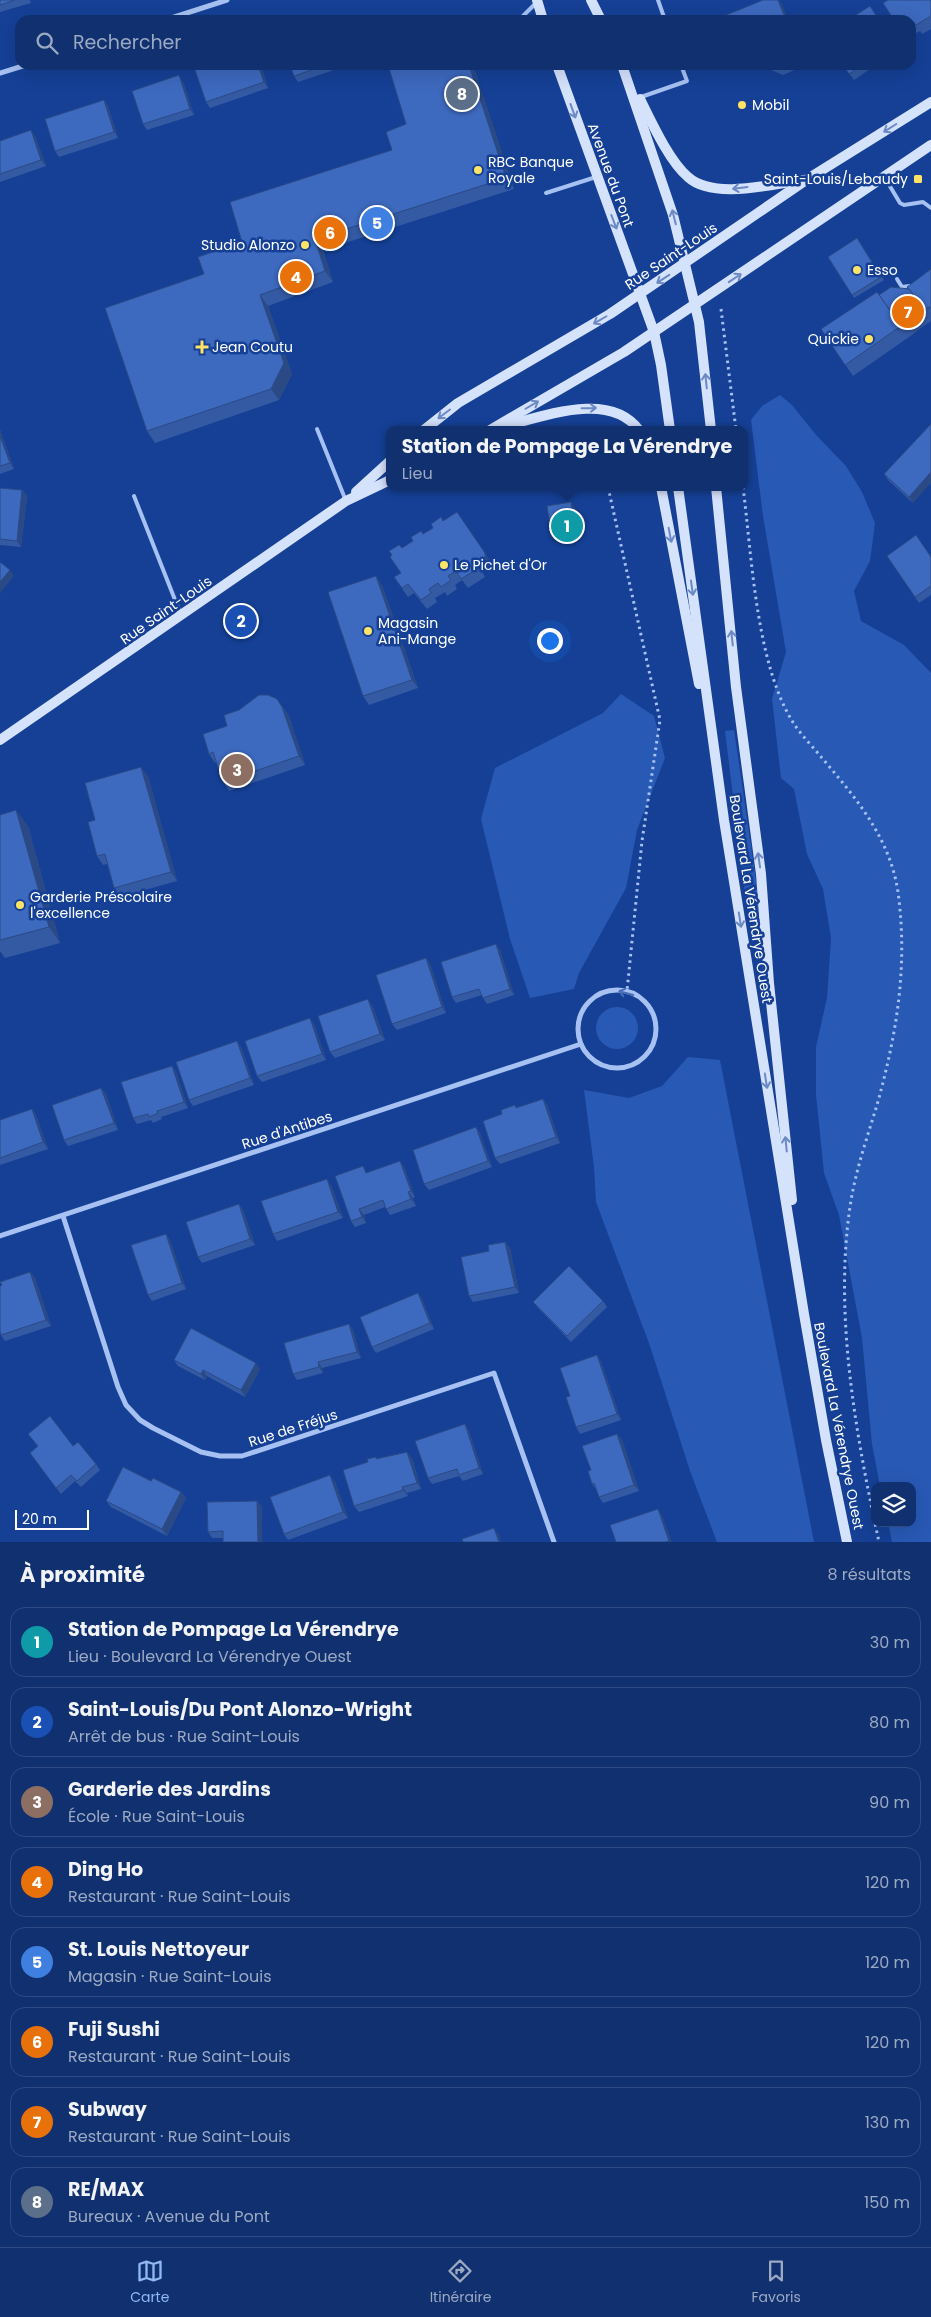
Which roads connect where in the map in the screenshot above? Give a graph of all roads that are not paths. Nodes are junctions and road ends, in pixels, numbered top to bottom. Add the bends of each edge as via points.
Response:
1 (227, 0) edge
2 (591, 0) edge
3 (658, 0) edge
4 (538, 1) edge
5 (180, 15) edge
6 (524, 15) edge
7 (542, 15) edge
8 (598, 15) edge
9 (663, 15) edge
10 (15, 68) edge
11 (559, 70) edge
12 (624, 70) edge
13 (625, 70) edge
14 (683, 70) edge
15 (0, 73) edge
16 (639, 98) junction
17 (931, 102) edge
18 (931, 145) edge
19 (596, 176) junction
20 (884, 176) junction
21 (806, 180) junction
22 (546, 194) dead end
23 (931, 208) edge
24 (684, 264) junction
25 (897, 279) dead end
26 (915, 282) edge
27 (641, 294) junction
28 (695, 306) junction
29 (654, 332) junction
30 (429, 426) edge
31 (497, 426) edge
32 (506, 426) edge
33 (634, 426) edge
34 (669, 426) edge
35 (711, 426) edge
36 (317, 429) dead end
37 (386, 465) edge
38 (386, 482) edge
39 (662, 491) edge
40 (679, 491) edge
41 (716, 491) edge
42 (134, 496) dead end
43 (346, 502) junction
44 (182, 616) junction
45 (0, 740) edge
46 (724, 820) junction
47 (581, 1044) junction
48 (63, 1216) junction
49 (0, 1236) edge
50 (804, 1314) junction
51 (554, 1542) edge
52 (847, 1542) edge

1 - 5 street
2 - 8 main road
3 - 9 lane
4 - 6 lane
4 - 7 main road
10 - 15 street
11 -> 19 main road, Avenue du Pont
24 -> 12 main road via 665,186
13 - 16 main road
14 - 16 lane via 686,81
21 -> 16 main road via 730,190 697,183 687,177 676,163
17 -> 21 main road, Rue Saint-Louis
18 - 20 main road
19 - 22 lane
19 -> 27 main road, Avenue du Pont
20 - 23 lane via 900,203 923,202
28 -> 20 main road
21 - 24 main road, Rue Saint-Louis
24 -> 27 main road, Rue Saint-Louis
24 - 28 main road
25 - 26 lane via 905,288
27 - 29 main road
27 -> 30 main road, Rue Saint-Louis via 458,403
28 - 29 main road
35 -> 28 main road
31 -> 29 main road
29 - 34 main road
32 -> 33 main road via 584,407 619,413
36 - 43 lane
37 - 43 main road, Rue Saint-Louis
38 - 43 main road, Rue Saint-Louis
39 -> 46 main road
40 -> 46 main road, Boulevard La Vérendrye Ouest
50 -> 41 main road, Boulevard La Vérendrye Ouest via 769,983 761,874 736,687
42 - 44 lane
43 - 44 main road, Rue Saint-Louis
44 - 45 main road, Rue Saint-Louis
46 -> 50 main road, Boulevard La Vérendrye Ouest
47 -> 47 street via 598,1063 610,1068 630,1066 647,1055 653,1044 655,1018 639,997 627,992 609,992 592,999 585,1009 578,1032
47 - 48 street, Rue d'Antibes
48 - 49 street, Rue d'Antibes
48 - 51 street, Rue de Fréjus via 118,1387 126,1404 140,1420 201,1452 242,1456 494,1373
50 - 52 main road, Boulevard La Vérendrye Ouest

